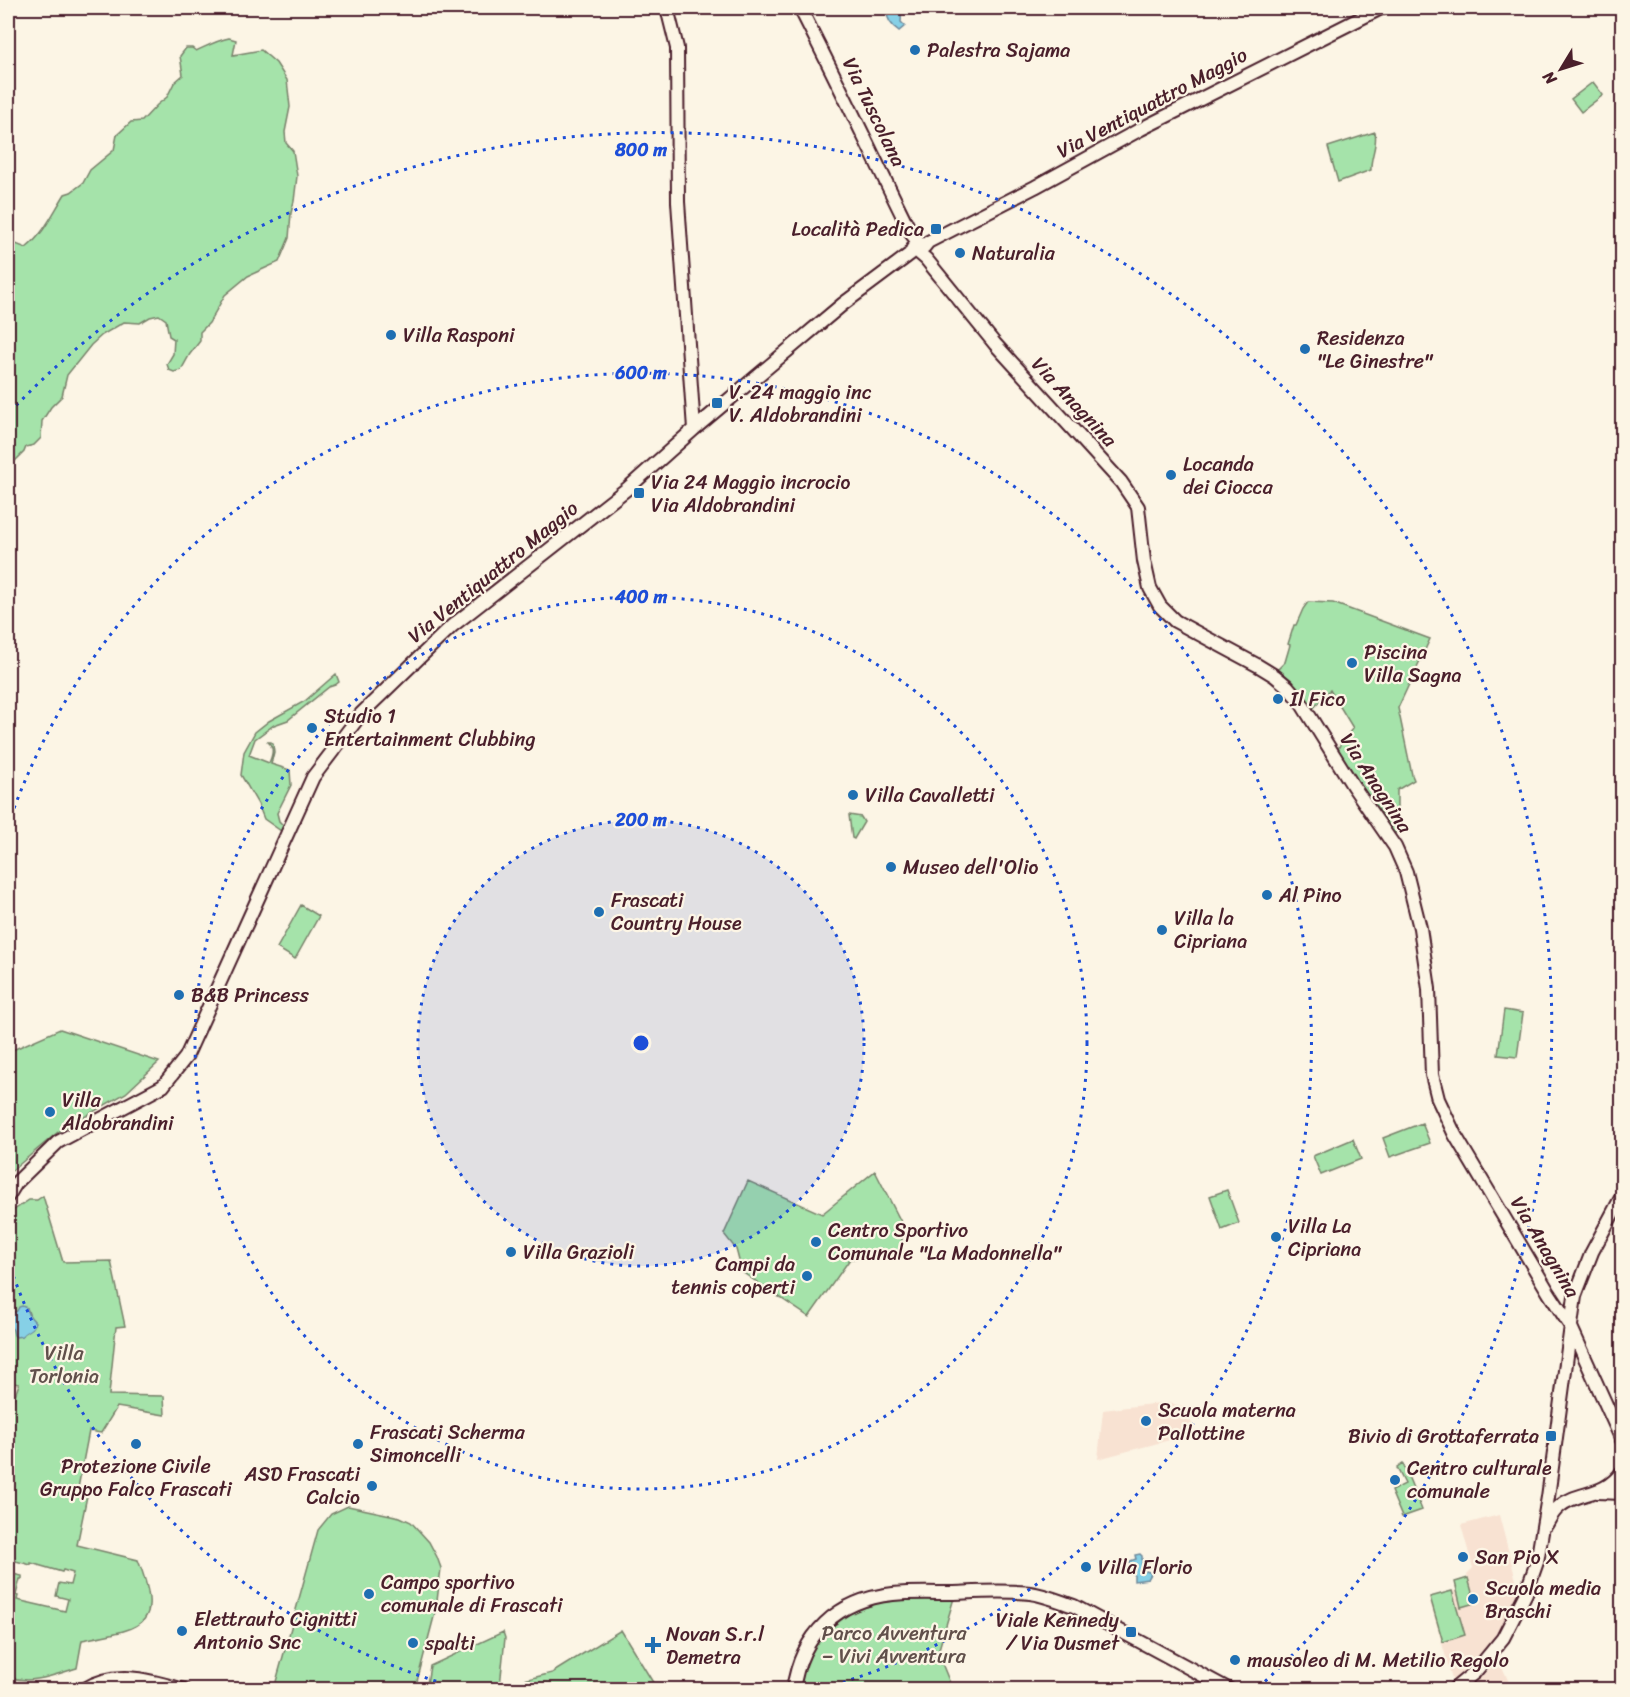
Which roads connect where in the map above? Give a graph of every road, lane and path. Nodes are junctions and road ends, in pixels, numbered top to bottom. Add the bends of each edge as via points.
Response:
1 (667, 8) edge
2 (800, 8) edge
3 (1381, 8) edge
4 (920, 246) junction
5 (694, 429) junction
6 (8, 1196) edge
7 (1623, 1196) edge
8 (1570, 1325) junction
9 (1567, 1350) junction
10 (1582, 1352) junction
11 (1623, 1440) edge
12 (1623, 1472) edge
13 (1550, 1483) junction
14 (1596, 1492) junction
15 (1623, 1493) edge
16 (1571, 1499) junction
17 (1542, 1532) junction
18 (83, 1689) edge
19 (184, 1689) edge
20 (793, 1689) edge
21 (1230, 1689) edge
22 (1453, 1689) edge

1 - 5 main road via 677,48 678,202
2 - 4 main road, Via Tuscolana
3 - 4 main road, Via Ventiquattro Maggio
4 - 5 main road, Via Ventiquattro Maggio via 843,304
4 - 8 main road, Via Anagnina via 952,293 1121,482 1138,507 1150,588 1160,606 1175,621 1264,669 1287,686 1395,847 1406,872 1419,926 1429,989 1432,1075 1438,1099 1455,1135
5 - 6 main road, Via Ventiquattro Maggio via 628,488 452,626 361,714 313,777 186,1056 163,1086 58,1142
7 - 8 main road via 1592,1252
8 - 9 main road
8 - 10 main road, Via Anagnina
9 - 10 main road via 1574,1347
9 - 13 main road
10 - 11 main road, Via Anagnina
12 - 14 main road via 1615,1482
13 - 16 main road via 1560,1497
13 - 17 main road
14 - 15 main road
14 - 16 main road
16 - 17 main road via 1551,1515
17 - 22 main road via 1526,1593 1503,1638 1475,1672
18 - 19 main road via 124,1677
20 - 21 main road via 795,1673 811,1638 821,1626 860,1601 894,1593 1004,1592 1030,1593 1074,1606

